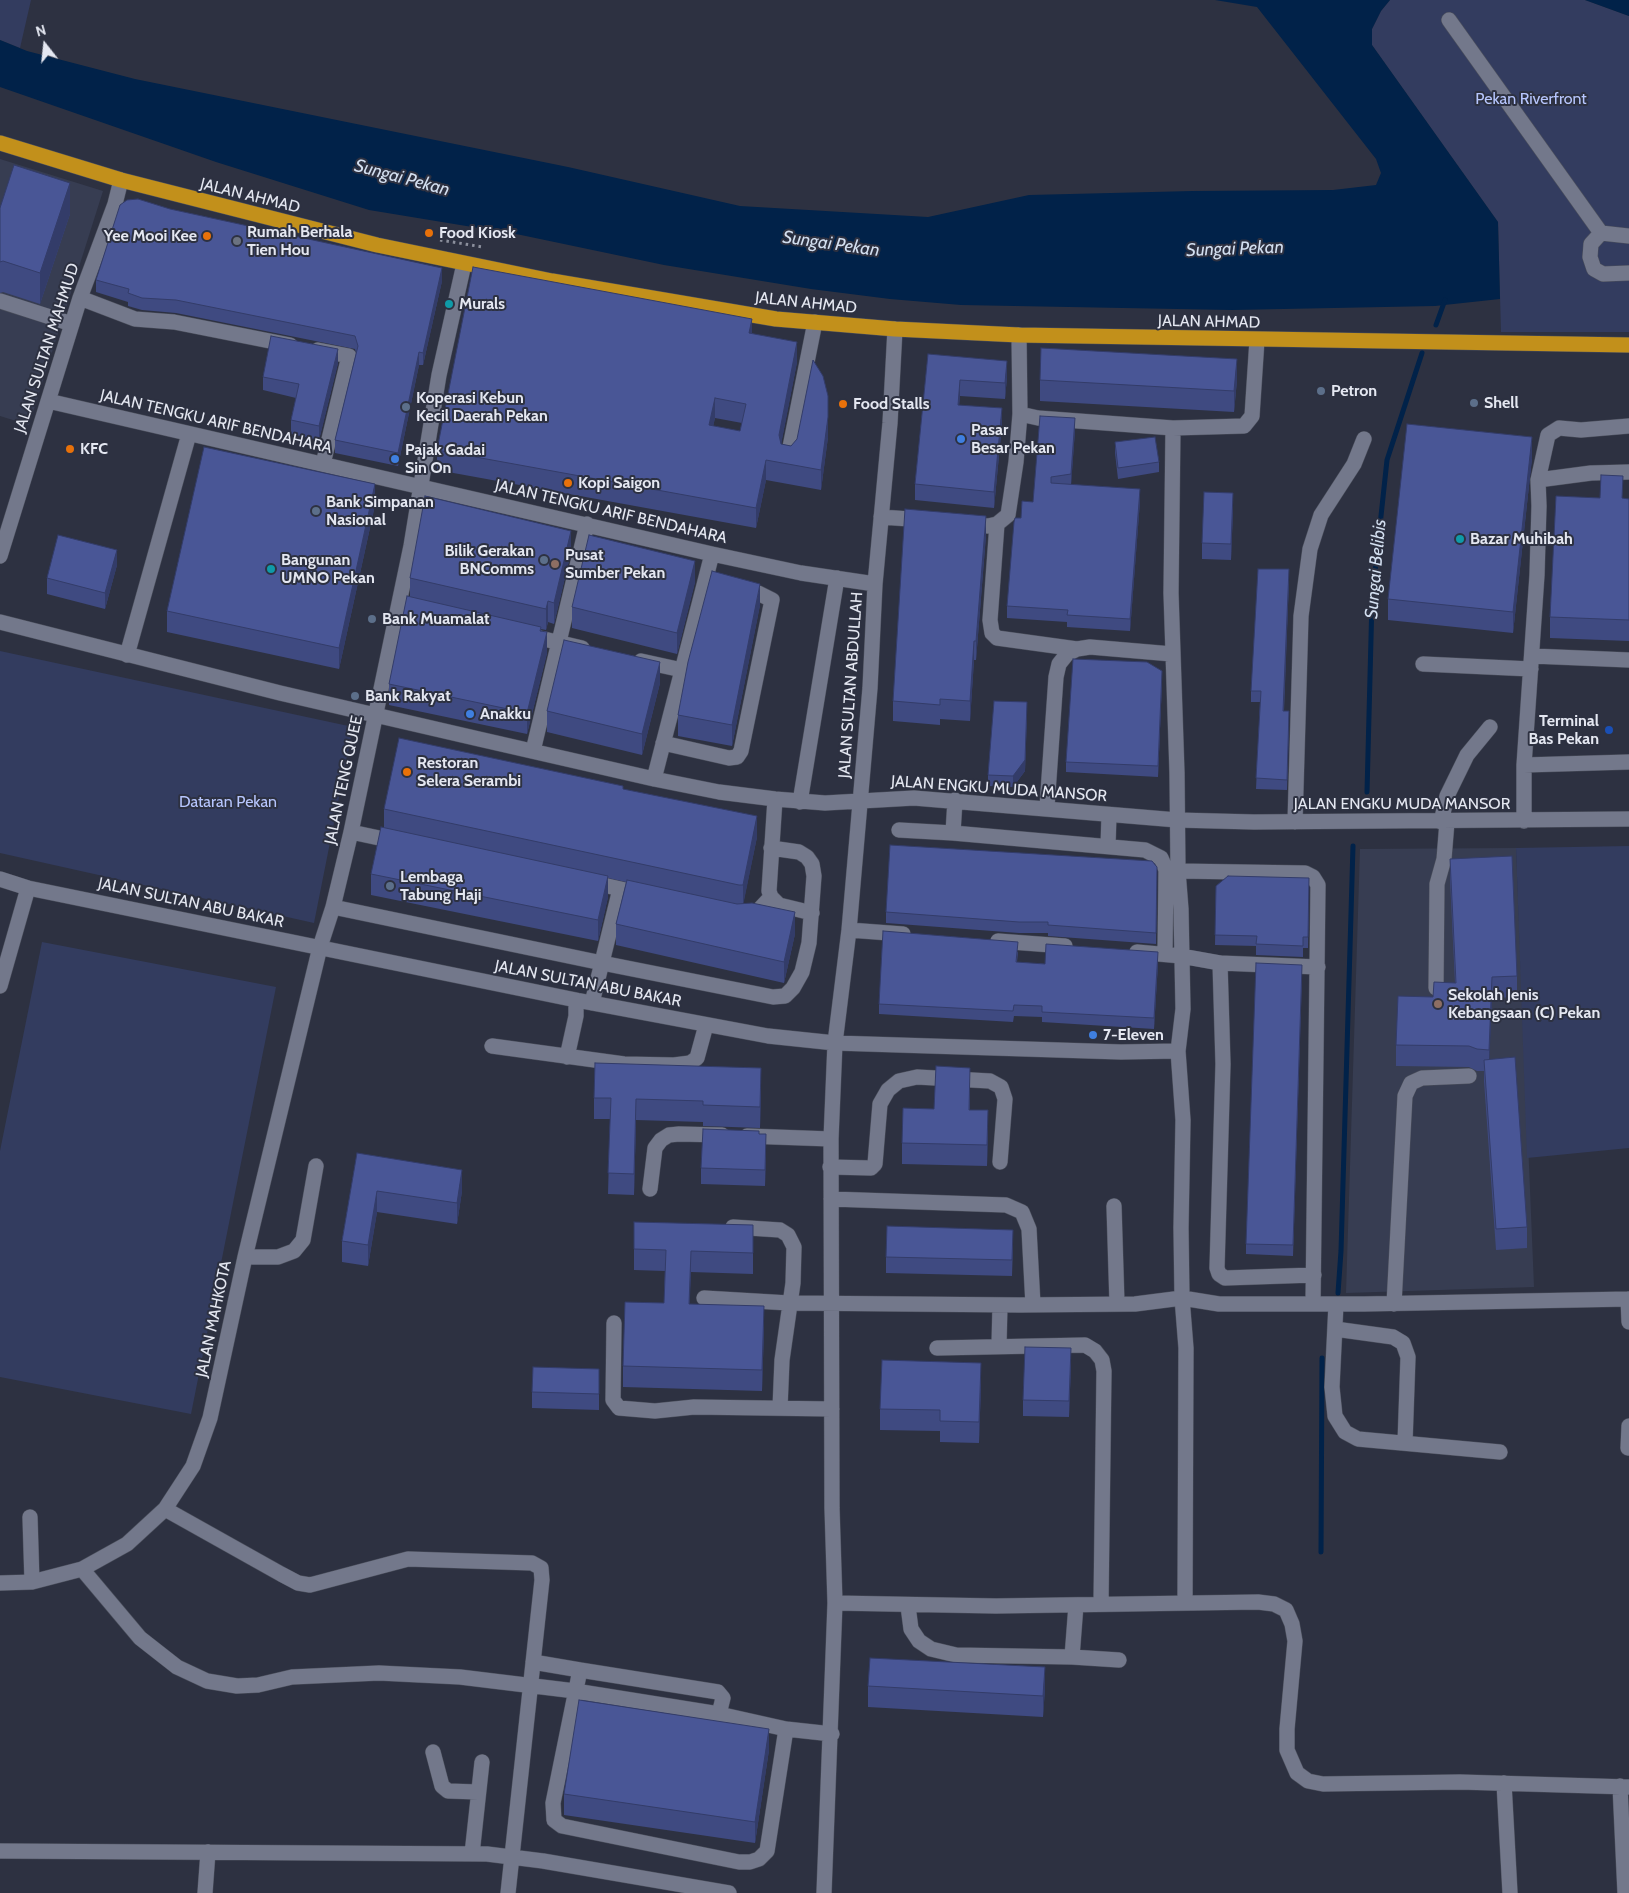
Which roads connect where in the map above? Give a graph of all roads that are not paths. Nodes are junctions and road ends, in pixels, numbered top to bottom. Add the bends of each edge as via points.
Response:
1 (1449, 20) dead end
2 (0, 142) edge
3 (121, 180) junction
4 (1601, 233) junction
5 (1629, 236) edge
6 (464, 264) junction
7 (1629, 273) edge
8 (80, 298) junction
9 (0, 301) edge
10 (816, 322) junction
11 (72, 324) junction
12 (895, 329) junction
13 (1019, 335) junction
14 (1257, 340) junction
15 (1629, 345) edge
16 (48, 401) junction
17 (1020, 414) junction
18 (1629, 426) edge
19 (1174, 428) junction
20 (190, 434) junction
21 (1364, 439) dead end
22 (788, 457) edge
23 (323, 464) junction
24 (1629, 472) edge
25 (1538, 480) junction
26 (421, 486) junction
27 (881, 517) junction
28 (588, 524) junction
29 (997, 524) junction
30 (712, 554) junction
31 (0, 556) edge
32 (837, 578) junction
33 (705, 581) junction
34 (875, 584) junction
35 (399, 606) junction
36 (418, 610) edge
37 (0, 622) edge
38 (512, 632) edge
39 (559, 642) junction
40 (1077, 649) junction
41 (597, 651) edge
42 (1172, 654) junction
43 (127, 655) junction
44 (625, 657) edge
45 (1629, 660) edge
46 (1531, 663) junction
47 (1423, 664) dead end
48 (682, 670) junction
49 (375, 715) junction
50 (1490, 727) dead end
51 (663, 743) junction
52 (533, 751) junction
53 (1629, 762) edge
54 (1524, 765) junction
55 (654, 779) junction
56 (775, 799) junction
57 (955, 800) junction
58 (861, 801) junction
59 (800, 802) junction
60 (1047, 807) junction
61 (1109, 815) junction
62 (1629, 819) edge
63 (1177, 820) junction
64 (1524, 821) junction
65 (1295, 822) junction
66 (1444, 822) junction
67 (899, 830) dead end
68 (351, 832) junction
69 (953, 832) junction
70 (410, 844) edge
71 (1108, 846) junction
72 (771, 848) junction
73 (1178, 871) junction
74 (0, 879) edge
75 (572, 879) edge
76 (28, 888) junction
77 (620, 889) junction
78 (657, 897) edge
79 (771, 898) junction
80 (333, 907) junction
81 (812, 913) junction
82 (730, 914) edge
83 (849, 930) junction
84 (922, 935) edge
85 (980, 940) edge
86 (320, 947) junction
87 (1077, 947) edge
88 (1126, 951) edge
89 (1165, 954) junction
90 (1181, 956) junction
91 (602, 963) junction
92 (1220, 963) junction
93 (1318, 967) junction
94 (0, 986) edge
95 (1436, 988) edge
96 (576, 1000) junction
97 (592, 1003) junction
98 (706, 1025) junction
99 (835, 1043) junction
100 (492, 1046) dead end
101 (1178, 1051) junction
102 (567, 1057) junction
103 (1470, 1076) dead end
104 (831, 1139) junction
105 (1000, 1162) dead end
106 (316, 1166) dead end
107 (830, 1167) junction
108 (650, 1188) dead end
109 (831, 1200) junction
110 (1114, 1206) dead end
111 (719, 1226) edge
112 (245, 1257) junction
113 (1314, 1275) junction
114 (704, 1298) dead end
115 (1182, 1298) junction
116 (1629, 1299) edge
117 (789, 1303) junction
118 (832, 1303) junction
119 (1117, 1304) junction
120 (1313, 1304) junction
121 (1336, 1304) junction
122 (1394, 1304) junction
123 (1000, 1305) junction
124 (1033, 1305) junction
125 (1629, 1322) edge
126 (614, 1323) dead end
127 (1335, 1329) junction
128 (999, 1345) junction
129 (937, 1348) dead end
130 (780, 1408) junction
131 (832, 1409) junction
132 (1629, 1426) edge
133 (1405, 1442) junction
134 (1628, 1448) edge
135 (1500, 1452) dead end
136 (165, 1509) junction
137 (30, 1517) dead end
138 (82, 1569) junction
139 (32, 1582) junction
140 (0, 1583) edge
141 (835, 1603) junction
142 (1185, 1603) junction
143 (1101, 1604) junction
144 (1076, 1605) junction
145 (908, 1606) junction
146 (1072, 1657) junction
147 (1119, 1660) dead end
148 (533, 1662) junction
149 (580, 1670) junction
150 (530, 1684) junction
151 (575, 1690) junction
152 (720, 1714) junction
153 (786, 1729) junction
154 (832, 1734) junction
155 (433, 1752) dead end
156 (482, 1762) dead end
157 (1504, 1784) junction
158 (1624, 1787) edge
159 (478, 1792) junction
160 (0, 1851) edge
161 (208, 1852) junction
162 (472, 1854) junction
163 (511, 1856) junction
164 (205, 1893) edge
165 (508, 1893) edge
166 (729, 1893) edge
167 (824, 1893) edge
168 (1510, 1893) edge
169 (1625, 1893) edge

1 - 4 street
2 - 3 highway, JALAN AHMAD
3 - 6 highway, JALAN AHMAD via 298,226
3 - 8 street, JALAN SULTAN MAHMUD
4 - 5 street
4 - 7 street via 1591,244 1590,257 1594,269 1603,274
6 - 10 highway, JALAN AHMAD via 706,308
6 - 26 street, JALAN TENG QUEE via 439,375
8 - 11 street, JALAN SULTAN MAHMUD
8 - 23 street via 135,319 174,322 349,356
9 - 11 street
10 - 12 highway, JALAN AHMAD
10 - 22 street
11 - 16 street, JALAN SULTAN MAHMUD
12 - 13 highway, JALAN AHMAD
12 - 27 street, JALAN SULTAN ABDULLAH
13 - 14 highway, JALAN AHMAD
13 - 17 street
14 - 15 highway, JALAN AHMAD
14 - 19 street via 1252,416 1244,426
16 - 20 street, JALAN TENGKU ARIF BENDAHARA
16 - 31 street, JALAN SULTAN MAHMUD
17 - 19 street
17 - 29 street via 1008,515
18 - 25 street via 1554,430 1548,435
19 - 42 street
20 - 23 street, JALAN TENGKU ARIF BENDAHARA
20 - 43 street
21 - 65 street via 1354,464 1321,515 1310,549 1301,616
23 - 26 street, JALAN TENGKU ARIF BENDAHARA
24 - 25 street
25 - 46 street via 1540,506
26 - 28 street, JALAN TENGKU ARIF BENDAHARA
26 - 35 street, JALAN TENG QUEE
27 - 29 street via 988,526
27 - 34 street, JALAN SULTAN ABDULLAH
28 - 30 street, JALAN TENGKU ARIF BENDAHARA
28 - 39 street
29 - 40 street via 990,620 992,633 997,638
30 - 32 street, JALAN TENGKU ARIF BENDAHARA
30 - 33 street
32 - 34 street, JALAN TENGKU ARIF BENDAHARA
32 - 59 street
33 - 48 street
33 - 51 street via 758,593 772,600 741,751 737,757 729,758
34 - 58 street, JALAN SULTAN ABDULLAH
35 - 36 street
35 - 49 street, JALAN TENG QUEE
37 - 43 street, JALAN ENGKU MUDA MANSOR
38 - 39 street
39 - 41 street
39 - 52 street
40 - 42 street via 1090,647
40 - 60 street via 1067,654 1059,664 1056,677
42 - 63 street
43 - 49 street, JALAN ENGKU MUDA MANSOR
44 - 48 street
45 - 46 street
46 - 47 street
46 - 54 street
48 - 51 street
49 - 52 street, JALAN ENGKU MUDA MANSOR
49 - 68 street, JALAN TENG QUEE
50 - 66 street via 1467,755 1447,796
51 - 55 street
52 - 55 street, JALAN ENGKU MUDA MANSOR
53 - 54 street
54 - 64 street
55 - 56 street, JALAN ENGKU MUDA MANSOR
56 - 59 street, JALAN ENGKU MUDA MANSOR
56 - 72 street
57 - 58 street, JALAN ENGKU MUDA MANSOR
57 - 60 street, JALAN ENGKU MUDA MANSOR
57 - 69 street
58 - 59 street, JALAN ENGKU MUDA MANSOR
58 - 83 street, JALAN SULTAN ABDULLAH
60 - 61 street, JALAN ENGKU MUDA MANSOR
61 - 63 street, JALAN ENGKU MUDA MANSOR
61 - 71 street
62 - 64 street, JALAN ENGKU MUDA MANSOR
63 - 65 street, JALAN ENGKU MUDA MANSOR
63 - 73 street
64 - 66 street, JALAN ENGKU MUDA MANSOR
65 - 66 street, JALAN ENGKU MUDA MANSOR
66 - 95 street via 1444,859 1436,884
67 - 69 street
68 - 70 street
68 - 80 street, JALAN TENG QUEE
69 - 71 street
71 - 89 street via 1145,850 1161,858 1166,870
72 - 79 street via 768,891
72 - 81 street via 799,852 812,864
73 - 90 street
73 - 93 street via 1296,872 1313,877 1318,884
74 - 76 street, JALAN SULTAN ABU BAKAR
75 - 77 street
76 - 86 street, JALAN SULTAN ABU BAKAR
76 - 94 street
77 - 78 street
77 - 91 street
79 - 81 street via 779,905
79 - 82 street via 748,917
80 - 86 street, JALAN TENG QUEE
80 - 91 street
81 - 91 street via 802,972 786,996
83 - 84 street
83 - 99 street, JALAN SULTAN ABDULLAH
85 - 87 street
86 - 96 street, JALAN SULTAN ABU BAKAR
86 - 112 street, JALAN MAHKOTA
88 - 89 street
89 - 90 street
90 - 92 street
90 - 101 street via 1182,1009
91 - 97 street
92 - 93 street
92 - 113 street via 1223,1064 1217,1268 1224,1278
93 - 113 street
96 - 97 street, JALAN SULTAN ABU BAKAR
96 - 102 street
97 - 98 street, JALAN SULTAN ABU BAKAR
98 - 99 street, JALAN SULTAN ABU BAKAR
98 - 102 street via 697,1058 690,1063 624,1064
99 - 101 street, JALAN SULTAN ABU BAKAR
99 - 104 street, JALAN SULTAN ABDULLAH
100 - 102 street
101 - 115 street via 1183,1120
103 - 122 street via 1422,1078 1411,1083 1405,1096
104 - 107 street, JALAN SULTAN ABDULLAH
104 - 108 street via 668,1135 655,1148
105 - 107 street via 1005,1099 1001,1087 990,1081 916,1077 899,1081 888,1090 880,1104 875,1164 871,1168
106 - 112 street via 303,1240 294,1251 278,1257
107 - 109 street, JALAN SULTAN ABDULLAH
109 - 118 street, JALAN SULTAN ABDULLAH
109 - 124 street via 1006,1205 1022,1212 1029,1229
110 - 119 street
111 - 117 street via 766,1228 788,1235 794,1247
112 - 136 street, JALAN MAHKOTA via 210,1418 193,1466
113 - 120 street
114 - 117 street
115 - 119 street
115 - 120 street via 1219,1304
115 - 142 street via 1186,1348
116 - 122 street
116 - 125 street
117 - 118 street
117 - 130 street
118 - 123 street
118 - 131 street, JALAN SULTAN ABDULLAH
119 - 124 street
120 - 121 street
121 - 122 street
121 - 127 street
123 - 124 street
123 - 128 street
126 - 130 street via 613,1400 619,1408 656,1411 694,1407
127 - 133 street via 1332,1387 1335,1416 1344,1432 1358,1439
127 - 133 street via 1385,1335 1403,1343 1408,1358
128 - 129 street
128 - 143 street via 1085,1345 1102,1360
130 - 131 street
131 - 141 street, JALAN SULTAN ABDULLAH
132 - 134 street
133 - 135 street
136 - 138 street, JALAN MAHKOTA via 127,1544
136 - 148 street via 281,1574 310,1586 408,1559 532,1563 541,1568 542,1580
137 - 139 street
138 - 139 street, JALAN MAHKOTA
138 - 150 street via 140,1638 177,1667 207,1681 237,1686 292,1677 379,1673
139 - 140 street, JALAN MAHKOTA
141 - 145 street
141 - 154 street, JALAN SULTAN ABDULLAH
142 - 143 street
142 - 157 street via 1258,1602 1286,1610 1295,1641 1287,1750 1297,1773 1308,1781 1323,1784
143 - 144 street
144 - 145 street
144 - 146 street
145 - 146 street via 911,1629 931,1650 956,1655
146 - 147 street
148 - 149 street
148 - 150 street
149 - 151 street
149 - 152 street via 718,1692 722,1698
150 - 151 street
150 - 163 street
151 - 152 street
151 - 153 street via 552,1803 554,1820 562,1826 740,1862 760,1859 767,1851
152 - 153 street
153 - 154 street
154 - 167 street, JALAN SULTAN ABDULLAH
155 - 159 street via 442,1786 448,1791
156 - 159 street
157 - 158 street
157 - 168 street
158 - 169 street
159 - 162 street
160 - 161 street
161 - 162 street
161 - 164 street
162 - 163 street
163 - 165 street
163 - 166 street

